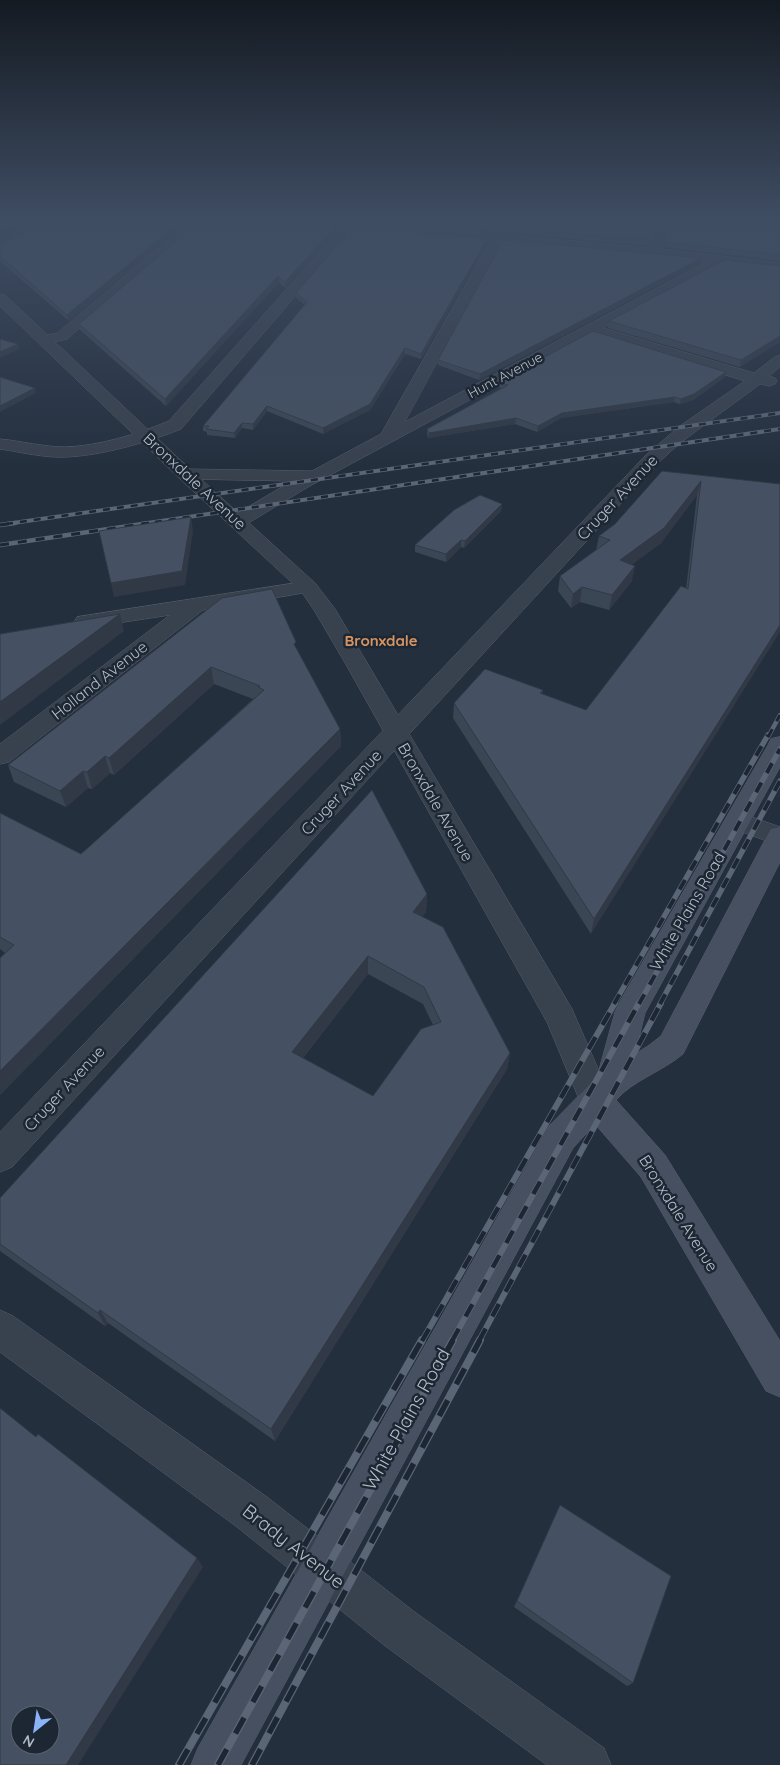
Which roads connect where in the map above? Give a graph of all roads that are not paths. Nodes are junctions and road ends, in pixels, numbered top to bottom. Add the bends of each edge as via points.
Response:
1 (6, 303) edge
2 (101, 303) edge
3 (282, 303) edge
4 (462, 303) edge
5 (639, 303) edge
6 (590, 330) junction
7 (45, 340) junction
8 (780, 360) edge
9 (756, 379) junction
10 (780, 383) edge
11 (146, 437) junction
12 (387, 438) junction
13 (0, 444) edge
14 (185, 474) junction
15 (316, 476) junction
16 (238, 521) junction
17 (308, 587) junction
18 (198, 604) junction
19 (66, 625) edge
20 (396, 733) junction
21 (780, 745) edge
22 (0, 756) edge
23 (738, 821) junction
24 (780, 836) edge
25 (603, 1092) junction
26 (0, 1156) edge
27 (0, 1329) edge
28 (780, 1377) edge
29 (324, 1568) junction
30 (214, 1765) edge
31 (586, 1765) edge

1 - 7 street, Bronxdale Avenue
2 - 7 street via 62,336
3 - 11 street via 174,425
4 - 12 street
5 - 6 street, Hunt Avenue
6 - 9 street
6 - 12 street, Hunt Avenue
7 - 11 street, Bronxdale Avenue
8 - 9 street, Cruger Avenue
9 - 10 street
9 - 20 street, Cruger Avenue via 664,446
11 - 13 street via 63,452
11 - 14 street, Bronxdale Avenue
12 - 15 street, Hunt Avenue
14 - 15 street, Hunt Avenue
14 - 16 street, Bronxdale Avenue
15 - 16 street, Hunt Avenue
16 - 17 street, Bronxdale Avenue
17 - 18 street
17 - 20 street, Bronxdale Avenue
18 - 19 street
18 - 22 street, Holland Avenue
20 - 25 street, Bronxdale Avenue
20 - 26 street, Cruger Avenue
21 - 23 main road, White Plains Road
23 - 24 street
23 - 25 main road, White Plains Road via 630,1012
24 - 25 main road, White Plains Road via 672,1045
25 - 28 main road, Bronxdale Avenue via 653,1166
25 - 29 main road, White Plains Road via 561,1137
27 - 29 street, Brady Avenue
29 - 30 main road, White Plains Road
29 - 31 street, Brady Avenue

